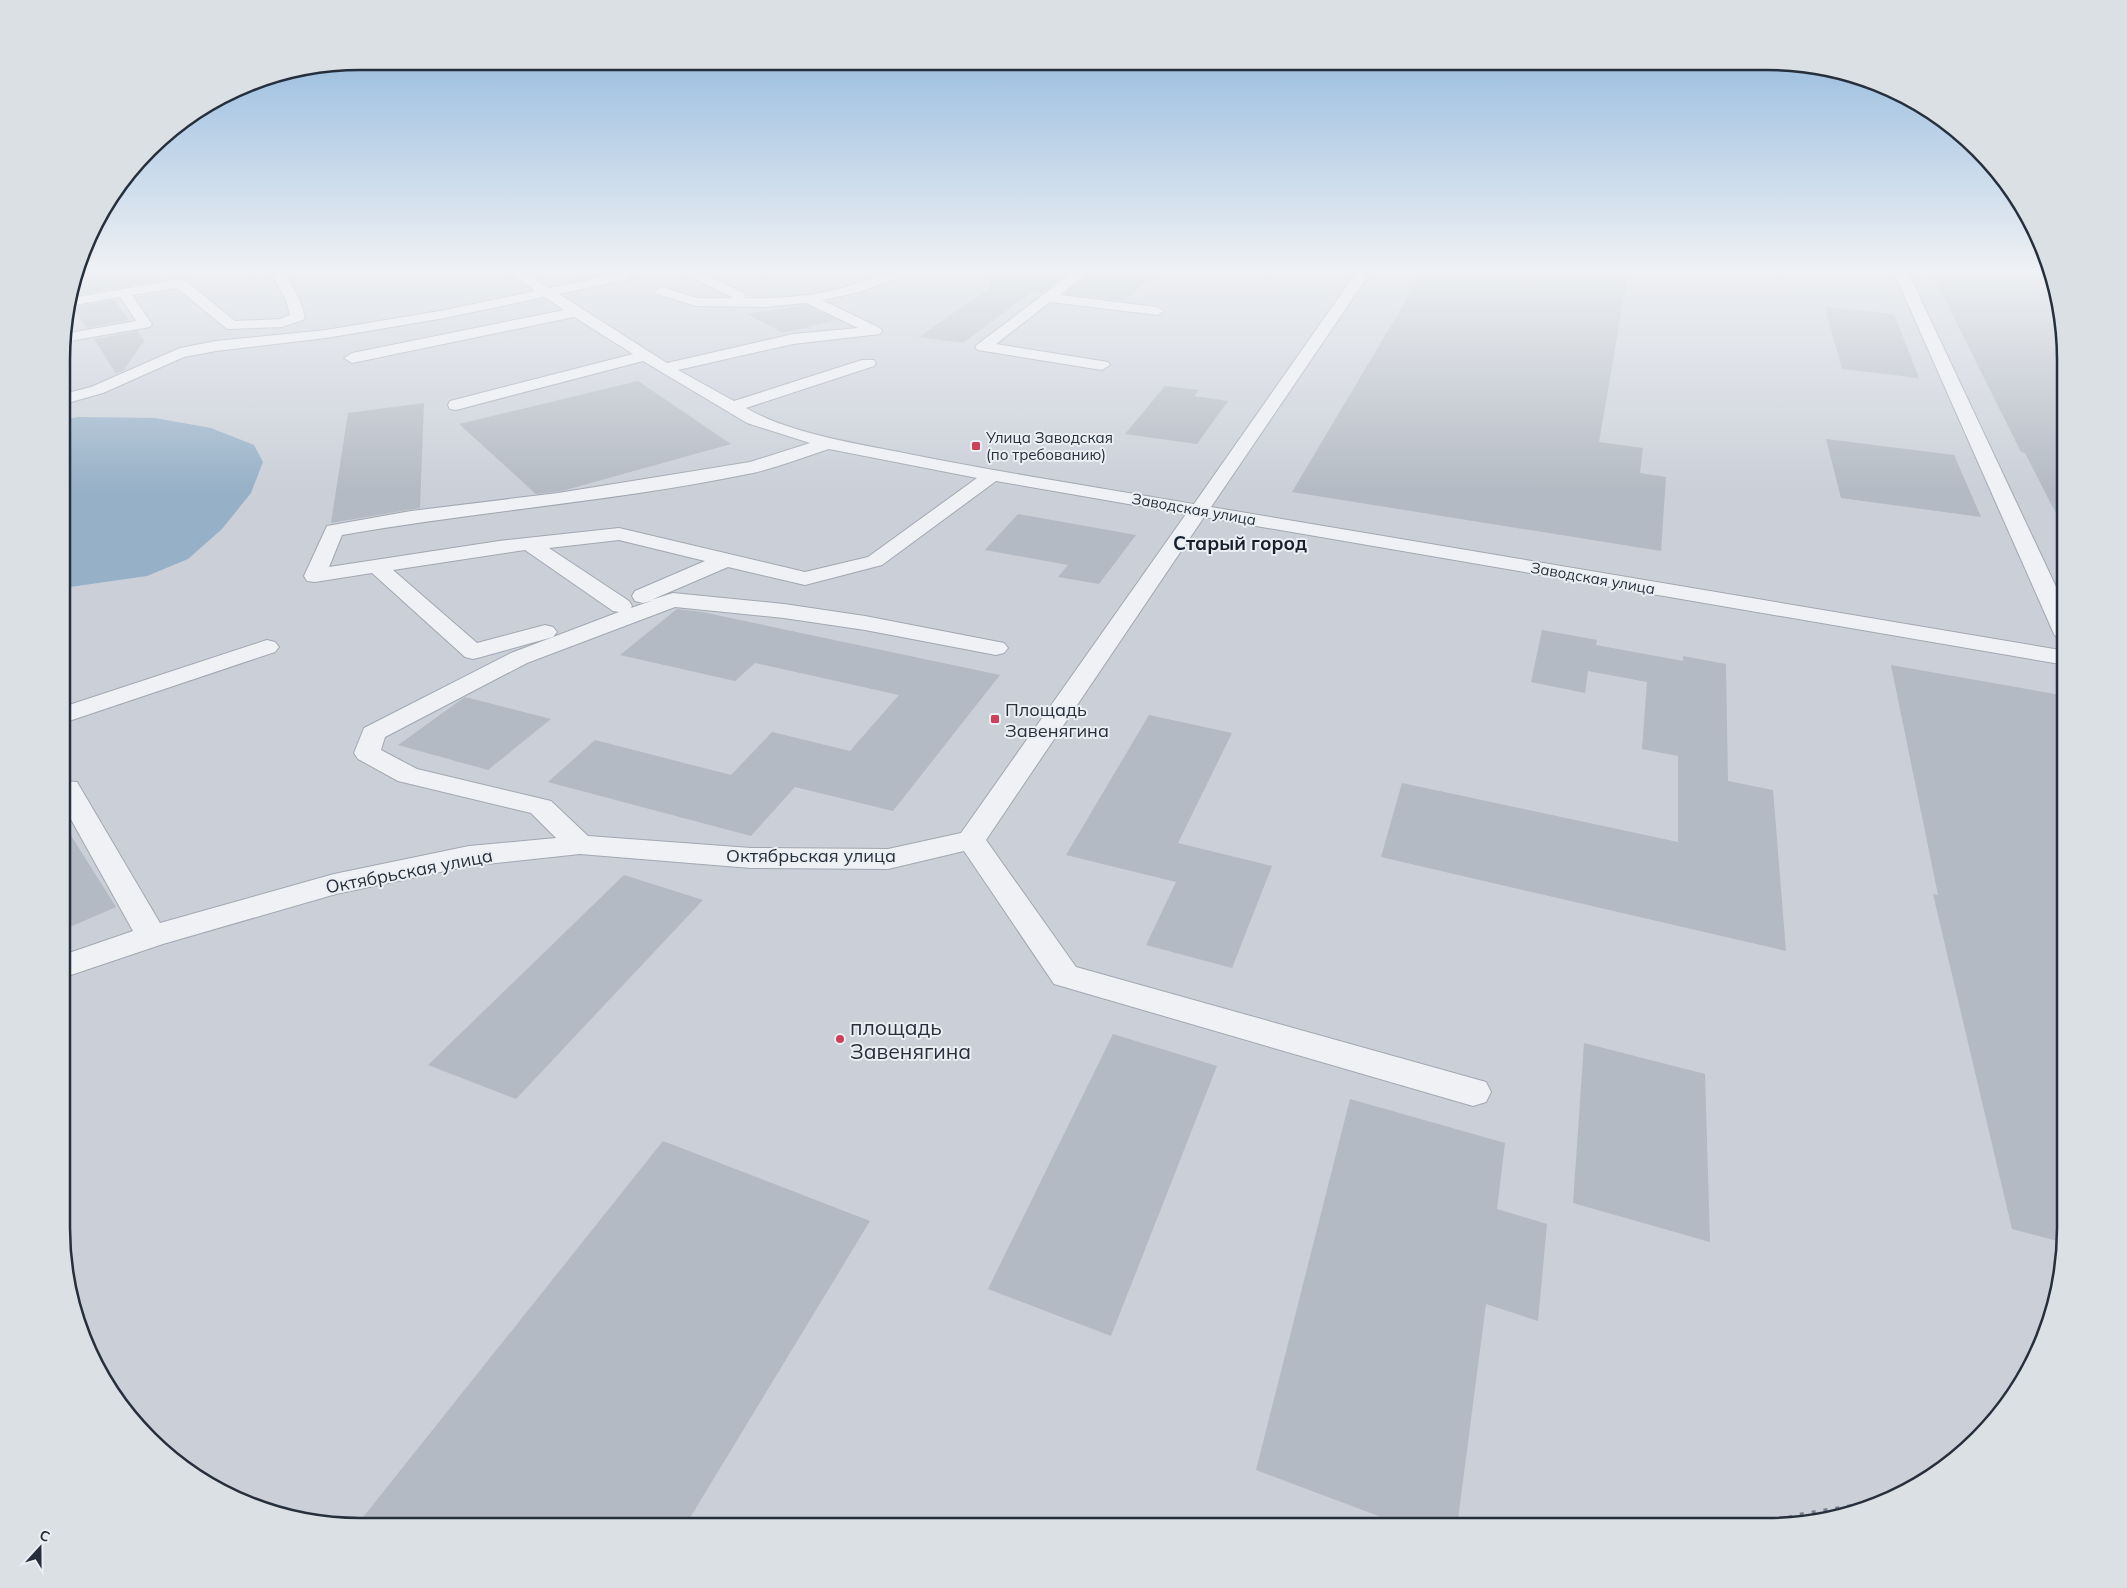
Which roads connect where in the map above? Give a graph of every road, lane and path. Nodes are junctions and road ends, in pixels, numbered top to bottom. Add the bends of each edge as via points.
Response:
1 (233, 344) edge
2 (420, 344) edge
3 (626, 344) edge
4 (774, 344) edge
5 (988, 344) edge
6 (1313, 344) edge
7 (1934, 344) edge
8 (645, 356) junction
9 (352, 358) dead end
10 (868, 363) dead end
11 (1102, 365) dead end
12 (664, 368) junction
13 (70, 397) edge
14 (456, 405) dead end
15 (732, 407) junction
16 (828, 444) junction
17 (993, 475) junction
18 (1198, 510) junction
19 (529, 544) junction
20 (725, 560) junction
21 (376, 566) junction
22 (621, 606) junction
23 (2057, 614) edge
24 (267, 647) dead end
25 (996, 648) dead end
26 (2057, 656) edge
27 (70, 713) edge
28 (70, 793) edge
29 (970, 840) junction
30 (580, 845) junction
31 (152, 936) junction
32 (70, 964) edge
33 (1473, 1092) dead end

1 - 13 street via 180,353 97,390
2 - 9 street
3 - 8 street, Заводская улица
4 - 12 street
5 - 11 street via 984,347
6 - 18 street
7 - 23 street
8 - 12 street, Заводская улица
8 - 14 street
10 - 15 street
12 - 15 street, Заводская улица
15 - 16 street, Заводская улица via 752,419
16 - 17 street, Заводская улица
16 - 21 street via 753,467 558,499 334,530 315,576
17 - 18 street, Заводская улица
17 - 20 street via 875,562 805,579
18 - 26 street, Заводская улица
18 - 29 street
19 - 20 street via 619,534
19 - 21 street
19 - 22 street
20 - 22 street
21 - 22 street via 472,652 588,620
24 - 27 street
25 - 30 street via 865,623 673,600 519,658 373,733 367,753 408,775 541,807
28 - 31 street
29 - 30 street, Октябрьская улица via 888,859 751,858
29 - 33 street via 1065,976
30 - 31 street, Октябрьская улица via 469,856 334,884
31 - 32 street, Октябрьская улица

